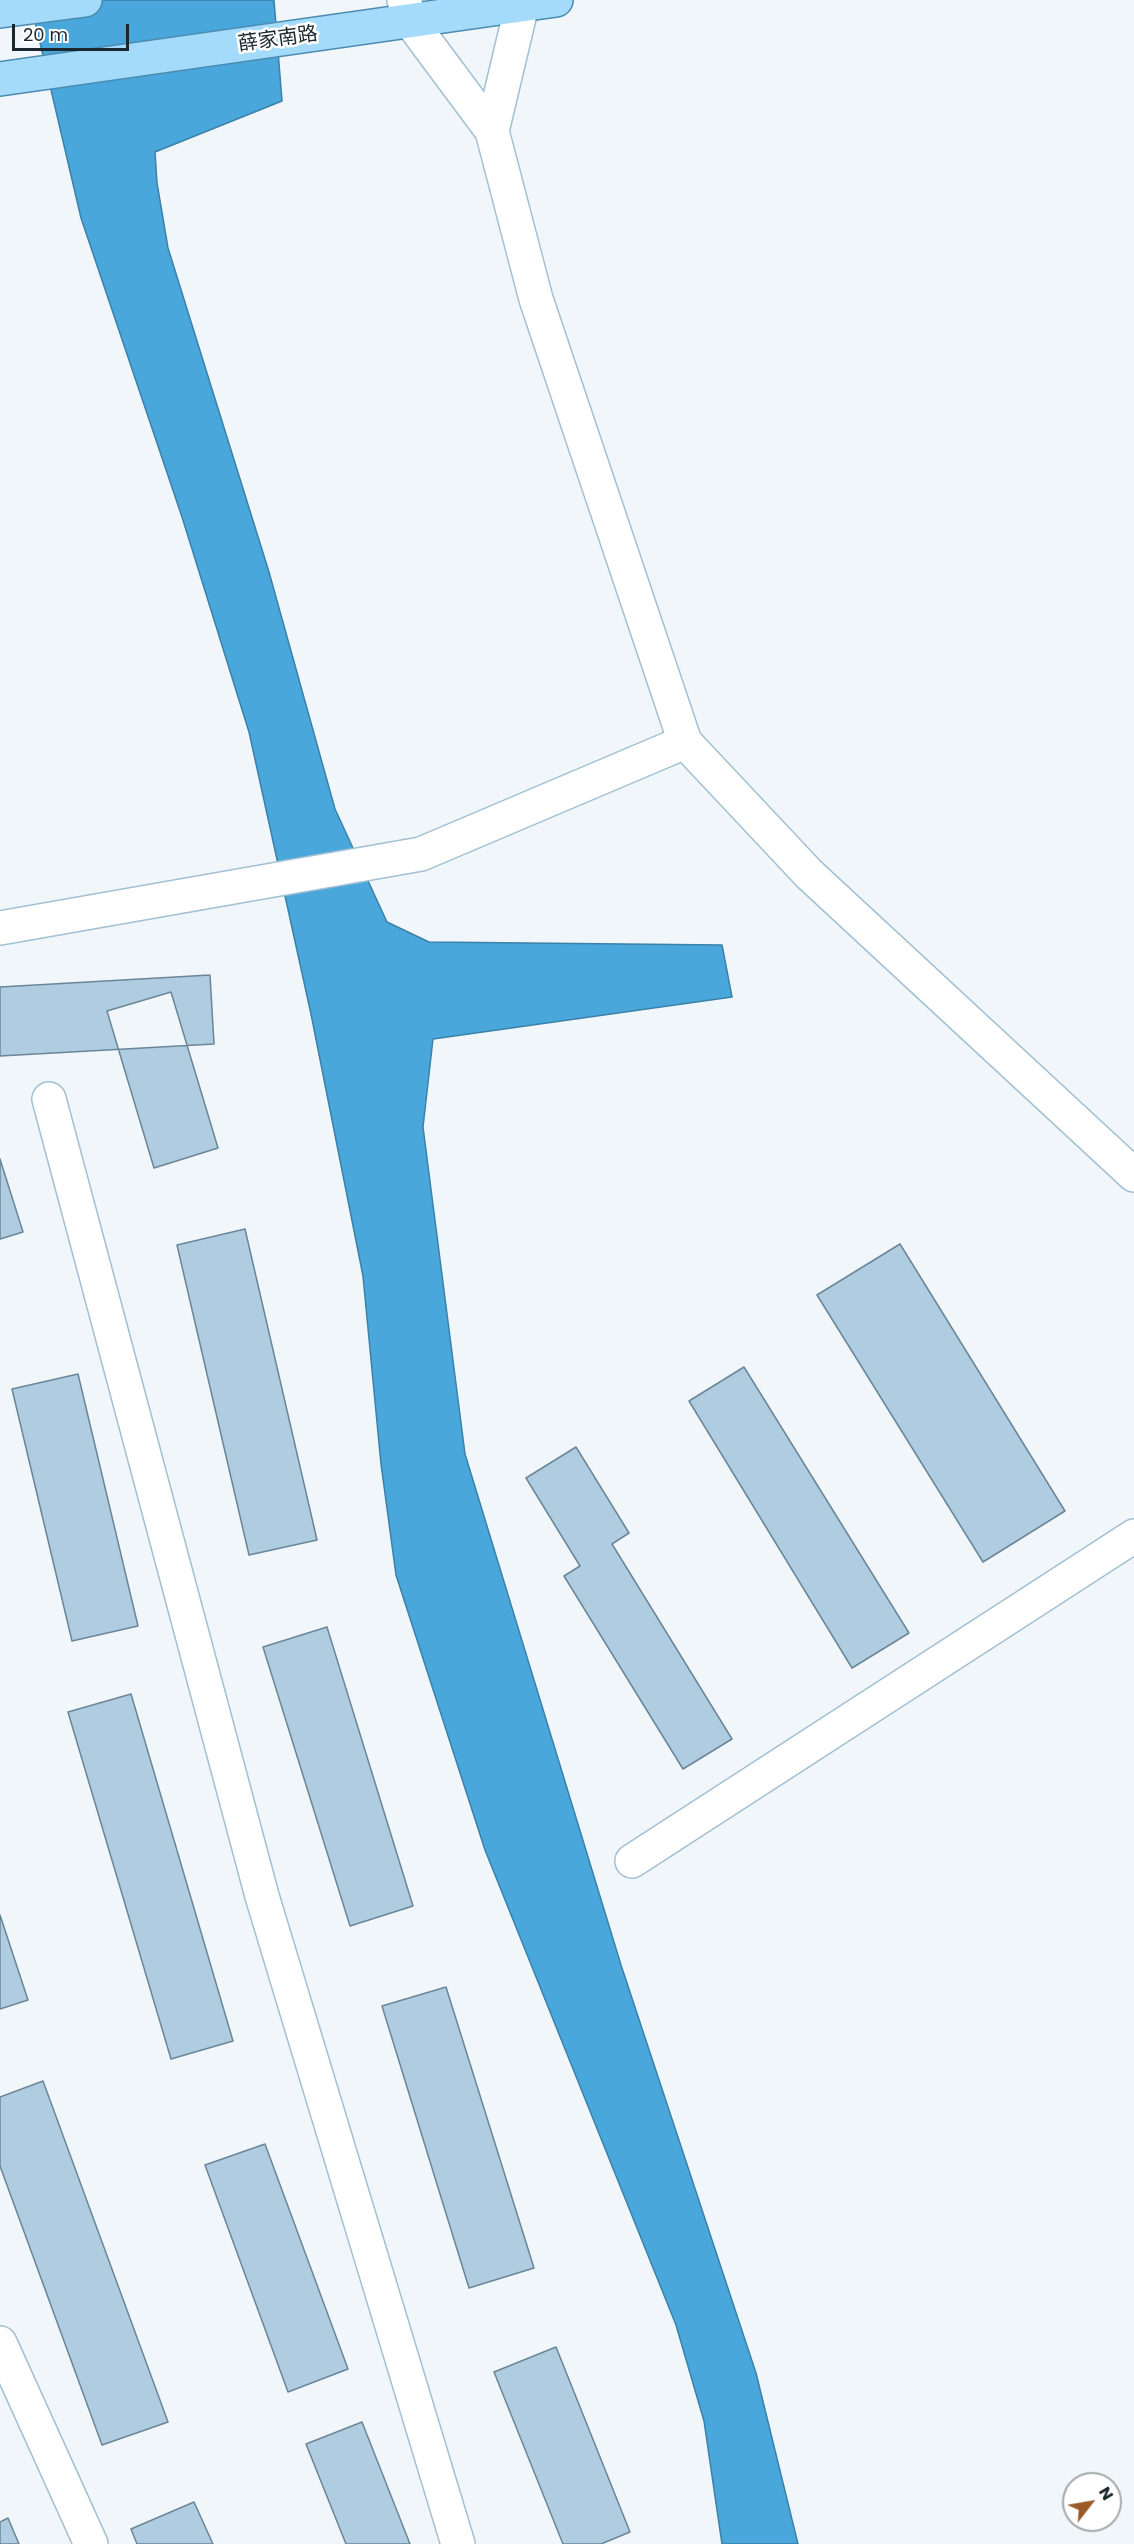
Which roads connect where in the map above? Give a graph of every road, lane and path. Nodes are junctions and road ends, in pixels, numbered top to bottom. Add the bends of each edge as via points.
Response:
1 (85, 0) edge
2 (556, 0) edge
3 (521, 3) edge
4 (0, 11) edge
5 (408, 11) edge
6 (0, 79) edge
7 (492, 131) junction
8 (685, 742) junction
9 (0, 928) edge
10 (49, 1099) dead end
11 (1134, 1175) edge
12 (1134, 1536) edge
13 (632, 1861) dead end
14 (0, 2343) edge
15 (91, 2544) edge
16 (458, 2544) edge

1 - 4 main road
2 - 3 main road, 薛家南路
3 - 5 main road, 薛家南路
3 - 7 street
5 - 6 main road, 薛家南路
5 - 7 street
7 - 8 street via 537,298
8 - 9 street via 421,854
8 - 11 street via 809,874
10 - 16 street via 262,1896
12 - 13 street
14 - 15 street

